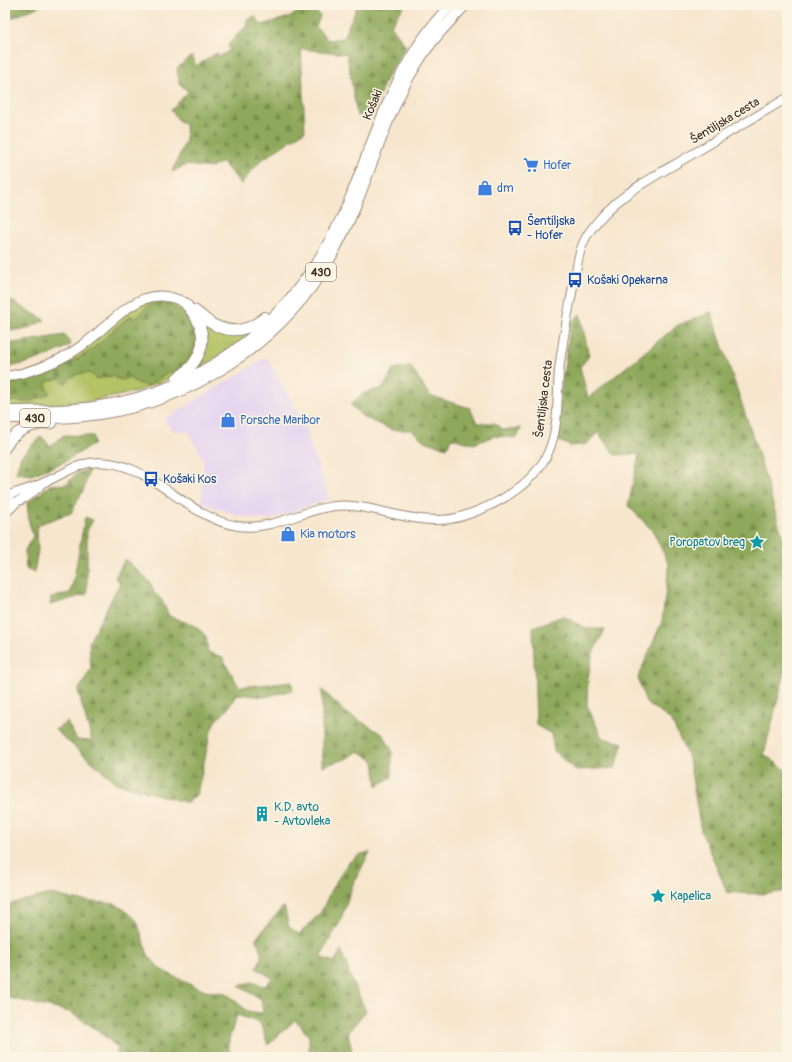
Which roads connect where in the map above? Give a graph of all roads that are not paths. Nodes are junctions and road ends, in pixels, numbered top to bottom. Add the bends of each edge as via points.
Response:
1 (451, 5) edge
2 (465, 5) edge
3 (787, 98) edge
4 (296, 293) junction
5 (185, 303) junction
6 (5, 377) edge
7 (135, 398) junction
8 (5, 411) edge
9 (5, 418) edge
10 (65, 418) junction
11 (5, 448) edge
12 (44, 483) junction
13 (5, 496) edge
14 (5, 502) edge
15 (17, 502) junction
16 (5, 514) edge

1 - 4 highway, Košaki / 430 via 426,34 394,89 336,229
2 - 10 highway, Košaki / 430 via 434,39 416,64 387,123 356,204 327,262 281,322 260,341 216,372 182,390 145,404 101,414
3 - 12 street, Šentiljska cesta via 631,191 607,209 589,232 581,247 569,307 551,444 546,456 532,475 513,492 496,502 462,517 446,520 405,517 341,505 248,527 237,526 206,515 124,465 87,464
4 - 5 highway via 255,325 241,330 220,327 209,322
4 - 7 highway, 430 via 256,334 236,349 195,375
5 - 6 main road via 165,296 146,297 127,308 89,340 64,356 33,370
5 - 7 highway via 201,329 202,345 198,357 186,372
7 - 8 highway, 430 via 69,410
9 - 10 highway, 430
10 - 11 highway via 22,431 13,436
12 - 13 street, Šentiljska cesta
12 - 15 street, Šentiljska cesta
14 - 15 street
15 - 16 street, Šentiljska cesta

